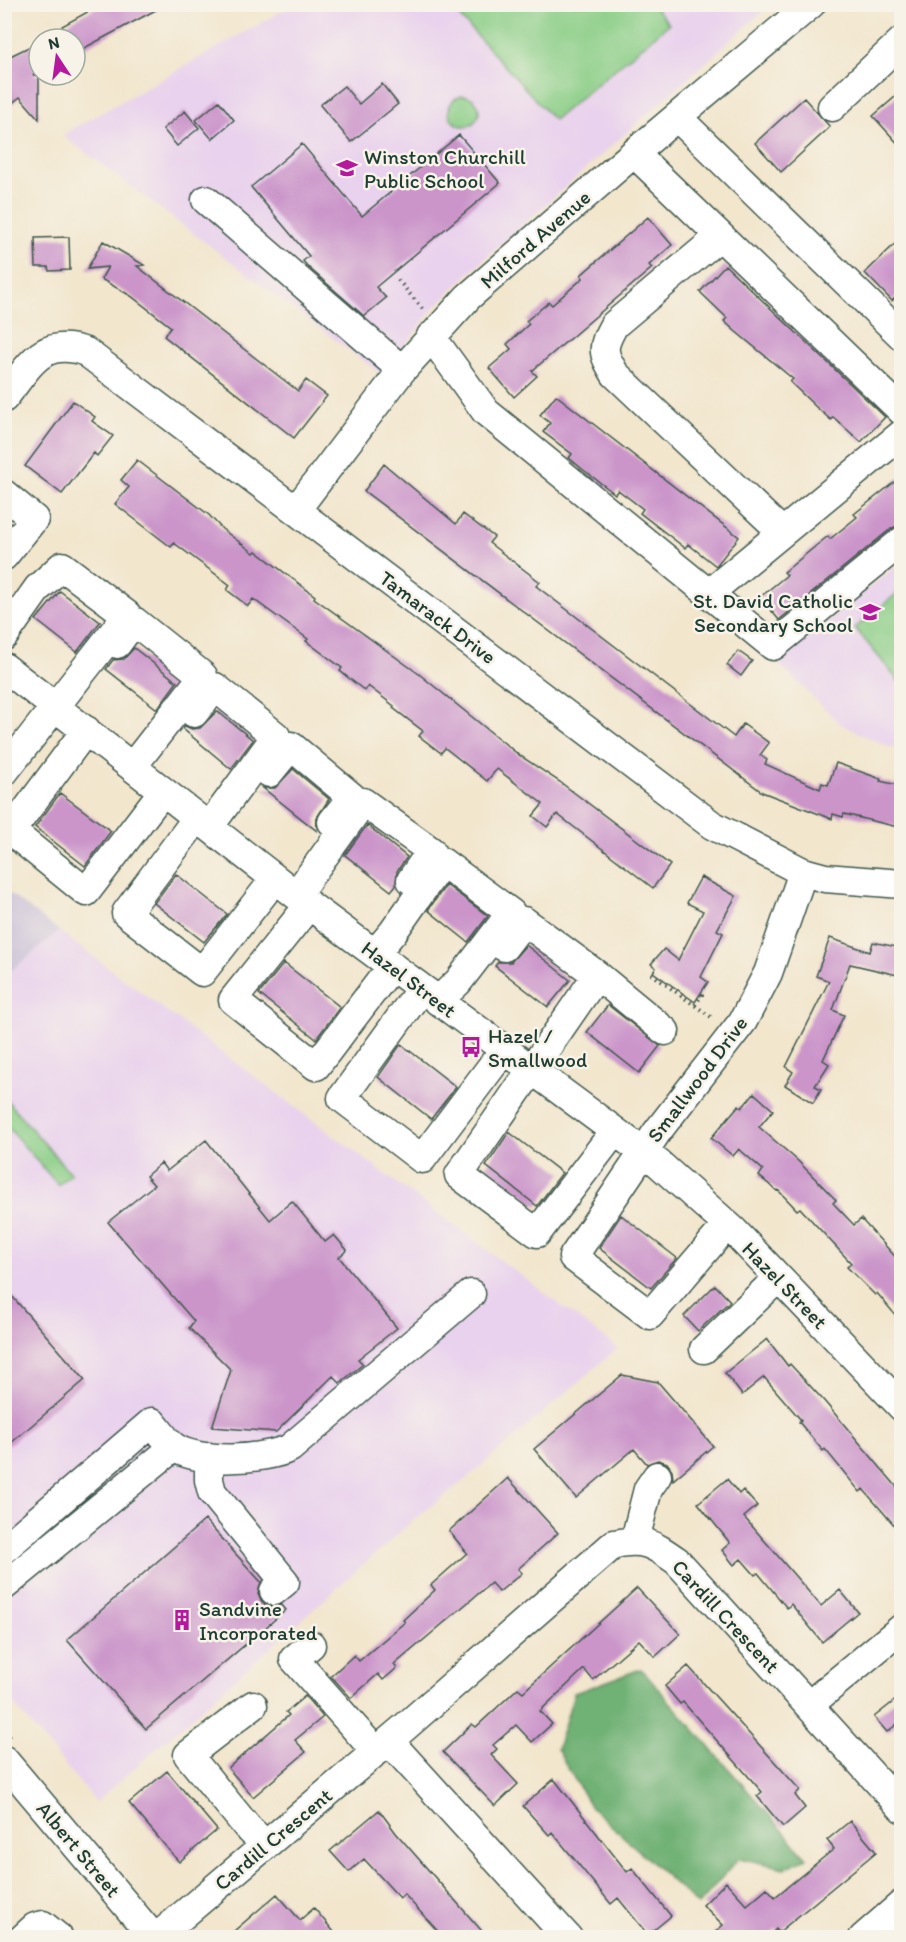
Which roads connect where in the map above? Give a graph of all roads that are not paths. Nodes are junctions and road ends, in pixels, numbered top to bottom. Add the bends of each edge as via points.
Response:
1 (796, 10) edge
2 (902, 40) edge
3 (832, 106) dead end
4 (677, 117) junction
5 (634, 153) junction
6 (206, 200) dead end
7 (720, 236) junction
8 (431, 336) junction
9 (902, 336) edge
10 (402, 370) junction
11 (4, 398) edge
12 (902, 411) edge
13 (902, 434) edge
14 (4, 494) edge
15 (296, 510) junction
16 (782, 532) junction
17 (902, 541) edge
18 (4, 556) edge
19 (709, 593) junction
20 (4, 636) edge
21 (4, 667) edge
22 (70, 717) junction
23 (4, 772) edge
24 (146, 778) junction
25 (208, 826) junction
26 (803, 872) junction
27 (902, 884) edge
28 (291, 891) junction
29 (376, 954) junction
30 (597, 975) junction
31 (437, 1000) junction
32 (666, 1031) dead end
33 (504, 1050) junction
34 (532, 1070) junction
35 (614, 1131) junction
36 (643, 1152) junction
37 (727, 1225) junction
38 (778, 1278) junction
39 (471, 1294) dead end
40 (704, 1349) dead end
41 (902, 1407) edge
42 (174, 1447) junction
43 (209, 1457) junction
44 (657, 1476) dead end
45 (635, 1540) junction
46 (4, 1549) edge
47 (4, 1586) edge
48 (274, 1591) dead end
49 (902, 1628) edge
50 (311, 1645) dead end
51 (253, 1705) dead end
52 (809, 1705) junction
53 (383, 1746) junction
54 (4, 1760) edge
55 (902, 1808) edge
56 (265, 1844) junction
57 (902, 1904) edge
58 (23, 1938) edge
59 (58, 1938) edge
60 (155, 1938) edge
61 (568, 1938) edge
62 (863, 1938) edge

1 - 4 street, Milford Avenue
2 - 3 street
4 - 5 street, Milford Avenue
4 - 9 street
5 - 7 street
5 - 8 street, Milford Avenue via 468,297
6 - 10 street
7 - 12 street
7 - 16 street via 614,325 604,343 605,357 615,374
8 - 10 street, Milford Avenue
8 - 19 street via 486,412
10 - 15 street, Milford Avenue
11 - 15 street, Tamarack Drive via 32,363 49,349 63,346 86,352
13 - 16 street
14 - 18 street via 33,519
15 - 26 street, Tamarack Drive via 712,825
16 - 19 street
17 - 19 street via 773,646
20 - 22 street via 38,588 62,566 127,615
21 - 22 street, Hazel Street
22 - 23 street
22 - 24 street, Hazel Street
22 - 24 street via 134,621 203,676
22 - 24 street via 11,831 86,892
24 - 25 street, Hazel Street
24 - 25 street via 215,687 276,736
25 - 28 street, Hazel Street
25 - 28 street via 291,746 352,797
25 - 28 street via 126,913 202,972
26 - 27 street, Tamarack Drive via 825,878
26 - 36 street, Smallwood Drive via 768,974 743,1021
28 - 29 street, Hazel Street
28 - 29 street via 363,802 430,851 381,923
28 - 29 street via 233,1000 316,1066
29 - 31 street, Hazel Street
29 - 31 street via 442,862 511,913 458,982
30 - 31 street via 524,921
30 - 32 street
30 - 34 street
31 - 33 street, Hazel Street
31 - 33 street via 342,1098 422,1159
33 - 34 street, Hazel Street
34 - 35 street, Hazel Street
34 - 35 street via 459,1175 537,1233
35 - 36 street, Hazel Street
36 - 37 street, Hazel Street
36 - 37 street, Smallwood Drive via 573,1257 650,1315
37 - 38 street, Hazel Street
38 - 40 street
38 - 41 street, Hazel Street
39 - 43 street via 290,1448 253,1457
42 - 43 street
42 - 46 street via 152,1422
42 - 47 street
43 - 48 street via 212,1492 285,1582
44 - 45 street via 648,1489
45 - 52 street, Cardill Crescent via 654,1545 677,1561
45 - 53 street, Cardill Crescent via 614,1544
49 - 52 street
50 - 53 street via 294,1659
51 - 56 street via 188,1755
52 - 55 street, Cardill Crescent
53 - 56 street, Cardill Crescent
53 - 61 street
54 - 60 street, Albert Street
56 - 60 street, Cardill Crescent
57 - 62 street
58 - 59 street via 43,1925

